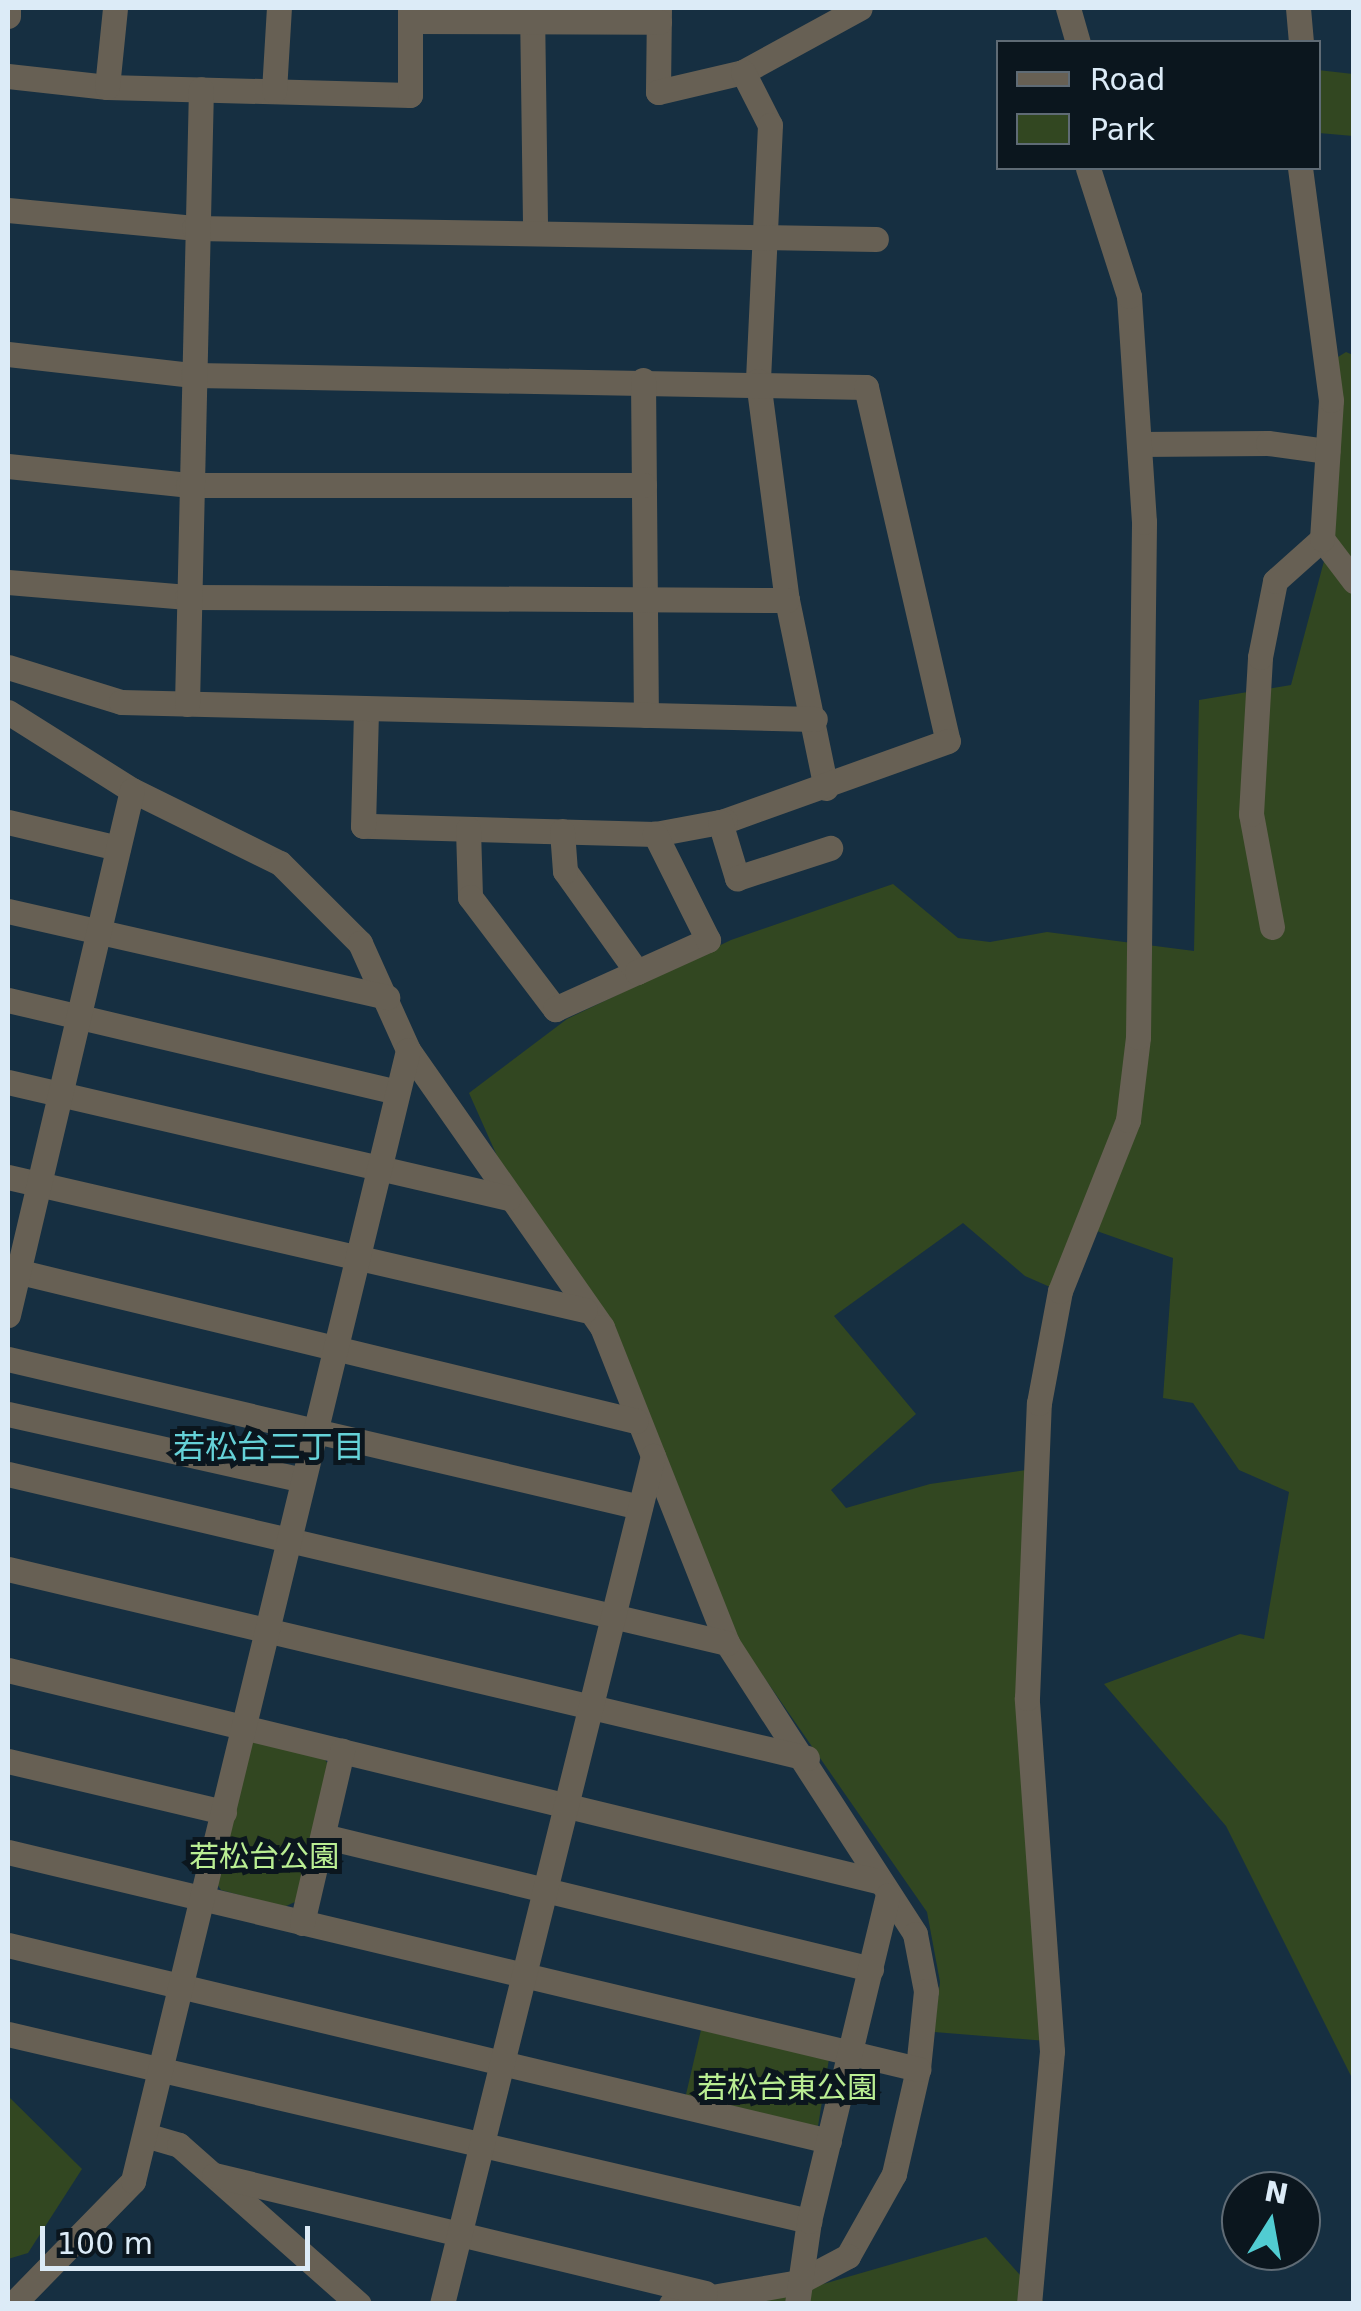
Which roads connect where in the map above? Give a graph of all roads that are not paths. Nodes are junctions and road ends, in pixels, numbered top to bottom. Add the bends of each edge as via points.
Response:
1 (8, 8) edge
2 (115, 8) edge
3 (279, 8) edge
4 (860, 8) edge
5 (1068, 8) edge
6 (1298, 8) edge
7 (410, 14) edge
8 (532, 14) edge
9 (659, 15) edge
10 (8, 16) edge
11 (1077, 40) edge
12 (1301, 40) edge
13 (743, 72) junction
14 (8, 76) edge
15 (107, 86) junction
16 (201, 89) junction
17 (274, 91) junction
18 (1089, 170) edge
19 (1300, 170) edge
20 (8, 210) edge
21 (194, 228) junction
22 (535, 230) junction
23 (766, 235) junction
24 (876, 239) dead end
25 (8, 354) edge
26 (193, 375) junction
27 (642, 380) junction
28 (758, 381) junction
29 (1139, 444) junction
30 (1328, 451) junction
31 (8, 466) edge
32 (644, 484) junction
33 (188, 485) junction
34 (1322, 539) junction
35 (8, 582) edge
36 (1354, 582) edge
37 (188, 597) junction
38 (645, 598) junction
39 (787, 600) junction
40 (8, 667) edge
41 (187, 704) junction
42 (366, 709) junction
43 (8, 712) edge
44 (646, 715) junction
45 (815, 719) junction
46 (826, 788) junction
47 (132, 790) junction
48 (8, 822) edge
49 (720, 822) junction
50 (468, 828) junction
51 (562, 831) junction
52 (654, 834) junction
53 (118, 848) junction
54 (830, 848) dead end
55 (8, 911) edge
56 (1272, 927) dead end
57 (98, 932) junction
58 (637, 972) junction
59 (387, 998) junction
60 (8, 1000) edge
61 (78, 1016) junction
62 (408, 1050) junction
63 (8, 1082) edge
64 (398, 1092) junction
65 (60, 1094) junction
66 (379, 1168) junction
67 (8, 1177) edge
68 (39, 1184) junction
69 (509, 1198) junction
70 (357, 1258) junction
71 (13, 1270) edge
72 (585, 1310) junction
73 (8, 1314) edge
74 (335, 1348) junction
75 (8, 1360) edge
76 (8, 1414) edge
77 (636, 1420) junction
78 (315, 1431) junction
79 (653, 1456) junction
80 (8, 1474) edge
81 (303, 1480) junction
82 (640, 1507) junction
83 (289, 1540) junction
84 (8, 1569) edge
85 (613, 1616) junction
86 (267, 1631) junction
87 (727, 1643) junction
88 (8, 1670) edge
89 (591, 1707) junction
90 (244, 1727) junction
91 (342, 1751) junction
92 (807, 1758) junction
93 (8, 1760) edge
94 (566, 1804) junction
95 (224, 1812) junction
96 (322, 1836) junction
97 (8, 1852) edge
98 (885, 1888) junction
99 (545, 1890) junction
100 (203, 1899) junction
101 (302, 1923) junction
102 (8, 1946) edge
103 (870, 1969) junction
104 (524, 1976) junction
105 (182, 1987) junction
106 (8, 2034) edge
107 (850, 2054) junction
108 (502, 2063) junction
109 (918, 2069) junction
110 (161, 2070) junction
111 (145, 2135) junction
112 (829, 2142) junction
113 (481, 2145) junction
114 (214, 2176) junction
115 (809, 2221) junction
116 (460, 2232) junction
117 (798, 2293) edge
118 (715, 2296) junction
119 (13, 2304) edge
120 (359, 2304) edge
121 (442, 2304) edge
122 (672, 2304) edge
123 (1030, 2304) edge

1 - 10 street
2 - 15 street
3 - 17 street
4 - 13 street
5 - 11 street
6 - 12 street
7 - 8 street
7 - 17 street via 410,95
8 - 9 street
8 - 22 street
9 - 13 street via 658,92
13 - 23 street via 770,125
14 - 15 street
15 - 16 street
16 - 17 street
16 - 21 street
18 - 29 street via 1129,296
19 - 30 street via 1329,364
20 - 21 street
21 - 22 street
21 - 26 street
22 - 23 street
23 - 24 street
23 - 28 street
25 - 26 street
26 - 27 street
26 - 33 street
27 - 28 street
27 - 32 street
28 - 39 street
28 - 46 street via 866,387 948,741
29 - 30 street via 1268,443
29 - 123 street via 1138,1038 1128,1120 1060,1291 1039,1403 1027,1698 1052,2051
30 - 34 street
31 - 33 street
32 - 33 street
32 - 38 street
33 - 37 street
34 - 36 street
34 - 56 street via 1275,581 1260,657 1251,814
35 - 37 street
37 - 38 street
37 - 41 street
38 - 39 street
38 - 44 street
39 - 45 street
40 - 41 street via 121,702
41 - 42 street
42 - 44 street
42 - 50 street via 363,826
43 - 47 street
44 - 45 street
45 - 46 street
46 - 49 street
47 - 53 street
47 - 59 street via 280,863 360,943
48 - 53 street
49 - 52 street
49 - 54 street via 737,878
50 - 51 street
50 - 58 street via 470,897 555,1009
51 - 52 street
51 - 58 street via 565,872
52 - 58 street via 708,940
53 - 57 street
55 - 57 street
57 - 59 street
57 - 61 street
59 - 62 street
60 - 61 street
61 - 64 street
61 - 65 street
62 - 64 street
62 - 69 street
63 - 65 street
64 - 66 street
65 - 66 street
65 - 68 street
66 - 69 street
66 - 70 street
67 - 68 street
68 - 70 street
68 - 71 street
69 - 72 street
70 - 72 street
70 - 74 street
71 - 73 street
71 - 74 street
72 - 77 street via 610,1343
74 - 77 street
74 - 78 street
75 - 78 street
76 - 81 street
77 - 79 street
78 - 81 street
78 - 82 street
79 - 82 street
79 - 87 street
80 - 83 street
81 - 83 street
82 - 85 street
83 - 85 street
83 - 86 street
84 - 86 street
85 - 87 street
85 - 89 street
86 - 89 street
86 - 90 street
87 - 92 street
88 - 90 street
89 - 92 street
89 - 94 street
90 - 91 street
90 - 95 street
91 - 94 street
91 - 96 street
92 - 98 street
93 - 95 street
94 - 98 street
94 - 99 street
95 - 100 street
96 - 99 street
96 - 101 street
97 - 100 street
98 - 103 street
98 - 109 street via 922,1954
99 - 103 street
99 - 104 street
100 - 101 street
100 - 105 street
101 - 104 street
102 - 105 street
103 - 107 street
104 - 107 street
104 - 108 street
105 - 108 street
105 - 110 street
106 - 110 street
107 - 109 street
107 - 112 street
108 - 112 street
108 - 113 street
109 - 117 street via 894,2174 872,2219 848,2256
110 - 111 street
110 - 113 street
111 - 114 street via 179,2144
111 - 119 street via 133,2182
112 - 115 street
113 - 115 street
113 - 116 street
114 - 116 street
114 - 120 street
115 - 117 street
116 - 118 street
116 - 121 street
117 - 118 street
118 - 122 street

